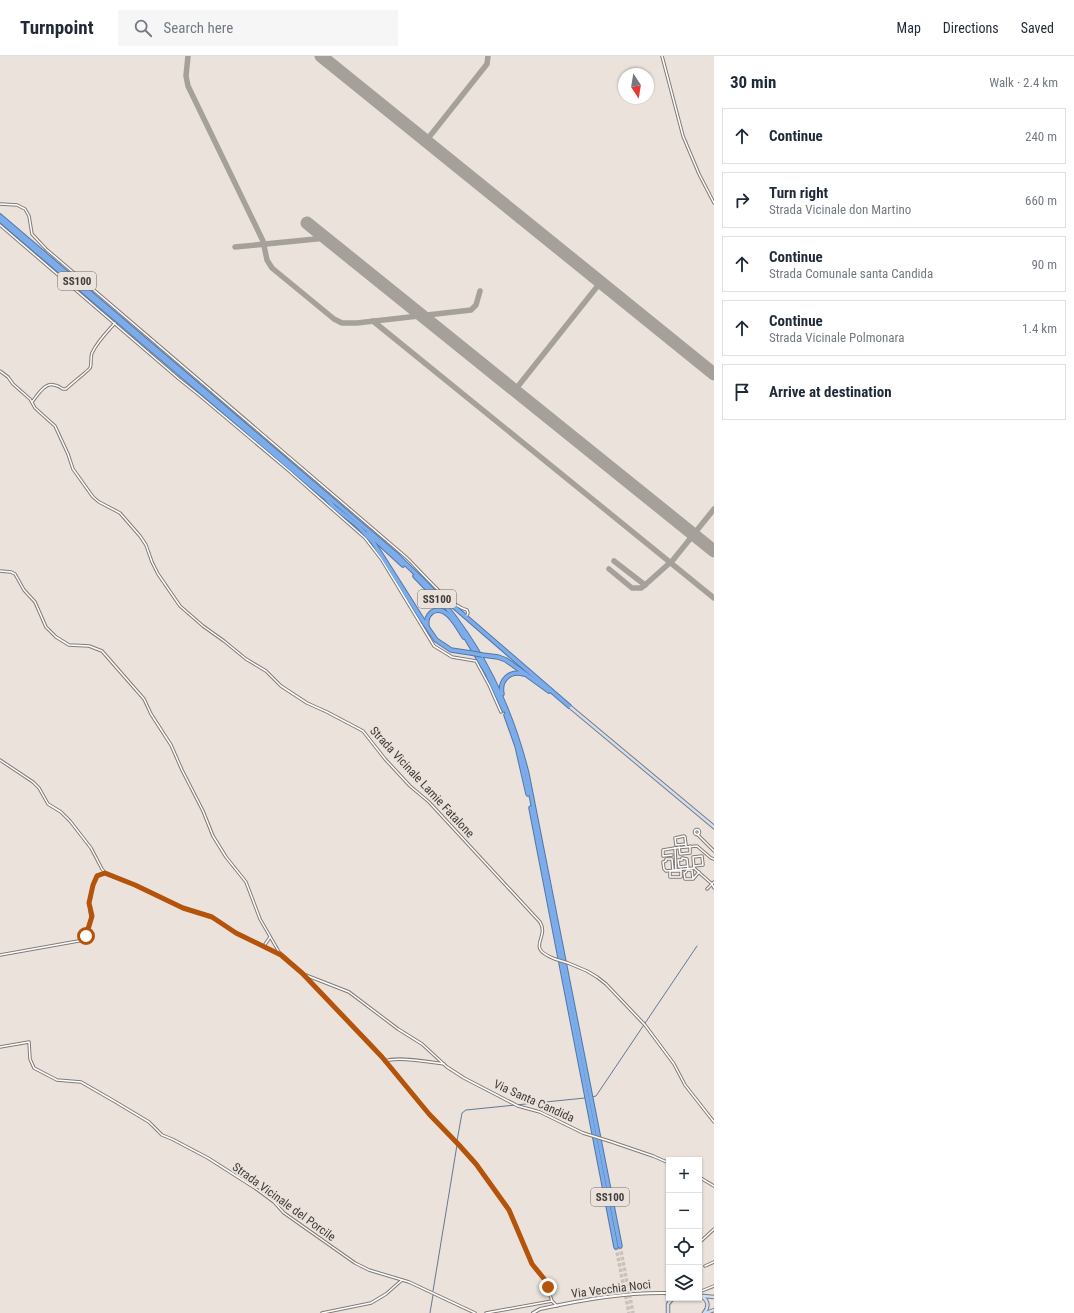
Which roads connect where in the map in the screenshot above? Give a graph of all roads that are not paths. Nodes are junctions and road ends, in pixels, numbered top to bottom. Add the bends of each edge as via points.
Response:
1 (662, 56) edge
2 (714, 203) edge
3 (0, 204) edge
4 (0, 216) edge
5 (0, 220) edge
6 (0, 225) edge
7 (115, 323) junction
8 (0, 371) edge
9 (32, 402) junction
10 (325, 498) junction
11 (398, 556) junction
12 (0, 571) edge
13 (466, 617) junction
14 (426, 628) junction
15 (476, 652) junction
16 (529, 676) junction
17 (569, 706) junction
18 (501, 712) dead end
19 (516, 737) junction
20 (0, 760) edge
21 (714, 828) edge
22 (698, 835) junction
23 (686, 845) junction
24 (690, 846) junction
25 (679, 847) junction
26 (675, 848) junction
27 (714, 850) edge
28 (672, 855) dead end
29 (714, 859) edge
30 (688, 867) junction
31 (694, 867) junction
32 (673, 870) junction
33 (676, 870) junction
34 (681, 870) junction
35 (698, 872) junction
36 (105, 873) junction
37 (693, 879) junction
38 (713, 883) edge
39 (714, 888) edge
40 (707, 889) dead end
41 (270, 937) junction
42 (264, 946) junction
43 (0, 955) edge
44 (281, 955) junction
45 (302, 973) junction
46 (314, 978) junction
47 (311, 983) junction
48 (0, 1047) edge
49 (385, 1061) junction
50 (444, 1064) junction
51 (714, 1122) edge
52 (666, 1161) edge
53 (702, 1179) edge
54 (714, 1186) edge
55 (714, 1229) edge
56 (702, 1240) edge
57 (714, 1262) edge
58 (705, 1266) dead end
59 (402, 1280) junction
60 (714, 1286) edge
61 (702, 1291) edge
62 (664, 1293) joint
63 (702, 1296) edge
64 (702, 1297) edge
65 (714, 1297) edge
66 (552, 1300) junction
67 (670, 1301) edge
68 (668, 1304) junction
69 (557, 1306) junction
70 (714, 1310) edge
71 (322, 1313) edge
72 (475, 1313) edge
73 (486, 1313) edge
74 (533, 1313) edge
75 (668, 1313) edge
76 (706, 1313) edge

1 - 2 street via 683,136
3 - 13 street via 17,205 25,209 32,234 46,249 406,557 460,608 468,611
4 - 11 highway, SS100
5 - 10 highway, SS100
6 - 7 street
7 - 9 street via 93,352 88,371 66,389 54,384 48,385
7 - 14 street via 365,538
8 - 9 street
9 - 51 street, Strada Vicinale Lamie Fatalone, bridge via 56,428 73,469 93,496 120,513 142,539 158,574 180,606 246,660 266,671 280,686 365,733 385,759 429,802 540,922 543,930 539,944 544,953 587,971 609,987 644,1024 674,1064 685,1085
10 - 14 highway, SS100 via 373,542
10 - 15 highway, SS100 via 421,582 448,613
11 - 13 highway
11 - 19 highway, SS100 via 433,591 470,639 494,681
12 - 41 street via 15,574 22,588 35,602 46,627 58,639 71,645 89,646 102,651 144,699 174,749 213,836 246,882 258,916
13 - 17 highway, SS100
14 - 15 highway, SS100 via 430,614 443,611 448,614
14 - 16 highway, SS100, bridge via 444,646 456,651 498,657
14 - 18 street via 432,643 440,651 456,658 476,661
15 - 19 highway, SS100 via 506,715 524,775 618,1246 536,816
16 - 17 highway, SS100
16 - 19 highway via 520,673 509,675 503,681 501,689 515,726
17 - 21 main road
20 - 36 street via 37,786 48,804 70,821 91,848
22 - 22 street via 694,832 696,830 699,830
22 - 27 street
23 - 23 street via 684,836 675,838 676,845
23 - 24 street
23 - 25 street
24 - 25 street via 690,853 680,854
24 - 29 street via 697,846
25 - 26 street
26 - 28 street via 662,850 663,856
26 - 33 street
30 - 30 street via 687,859 678,860 679,867
30 - 31 street
30 - 34 street
31 - 31 street via 693,857 702,856 703,865
31 - 35 street
32 - 32 street via 664,869 663,862 666,862 666,859 672,859
32 - 33 street
33 - 34 street
34 - 34 street via 681,876 670,877 670,871
35 - 37 street
35 - 38 street
36 - 42 street via 183,908 210,916 236,933
36 - 43 street via 97,876 94,882 89,903 92,916 84,940
37 - 37 street via 684,879 684,873 692,870
38 - 39 street
38 - 40 street
41 - 42 street
41 - 44 street
42 - 44 street
44 - 45 street
45 - 46 street, Via Santa Candida
45 - 47 street
46 - 47 street
46 - 50 street, Via Santa Candida via 349,992 422,1044
47 - 49 street
48 - 59 street, Strada Vicinale del Porcile via 29,1042 30,1059 34,1068 57,1080 81,1082 114,1101 149,1122 162,1135 208,1158 255,1188 284,1213 349,1259 369,1270
49 - 50 street via 390,1059
49 - 66 street via 429,1114 468,1155 501,1198 532,1264 546,1282
50 - 52 street, Via Santa Candida, bridge via 464,1078 516,1105 540,1112 583,1134
53 - 54 street
55 - 56 street
57 - 58 street
59 - 71 street via 374,1302
59 - 72 street, Strada Vicinale del Porcile
60 - 61 street
62 - 68 street via 668,1296
62 - 69 street, Via Vecchia Noci via 615,1296
63 - 65 main road
64 - 76 main road via 708,1304
66 - 69 street
66 - 73 street
67 - 68 main road
68 - 75 main road
69 - 74 street, Via Vecchia Noci via 537,1309
70 - 76 main road

